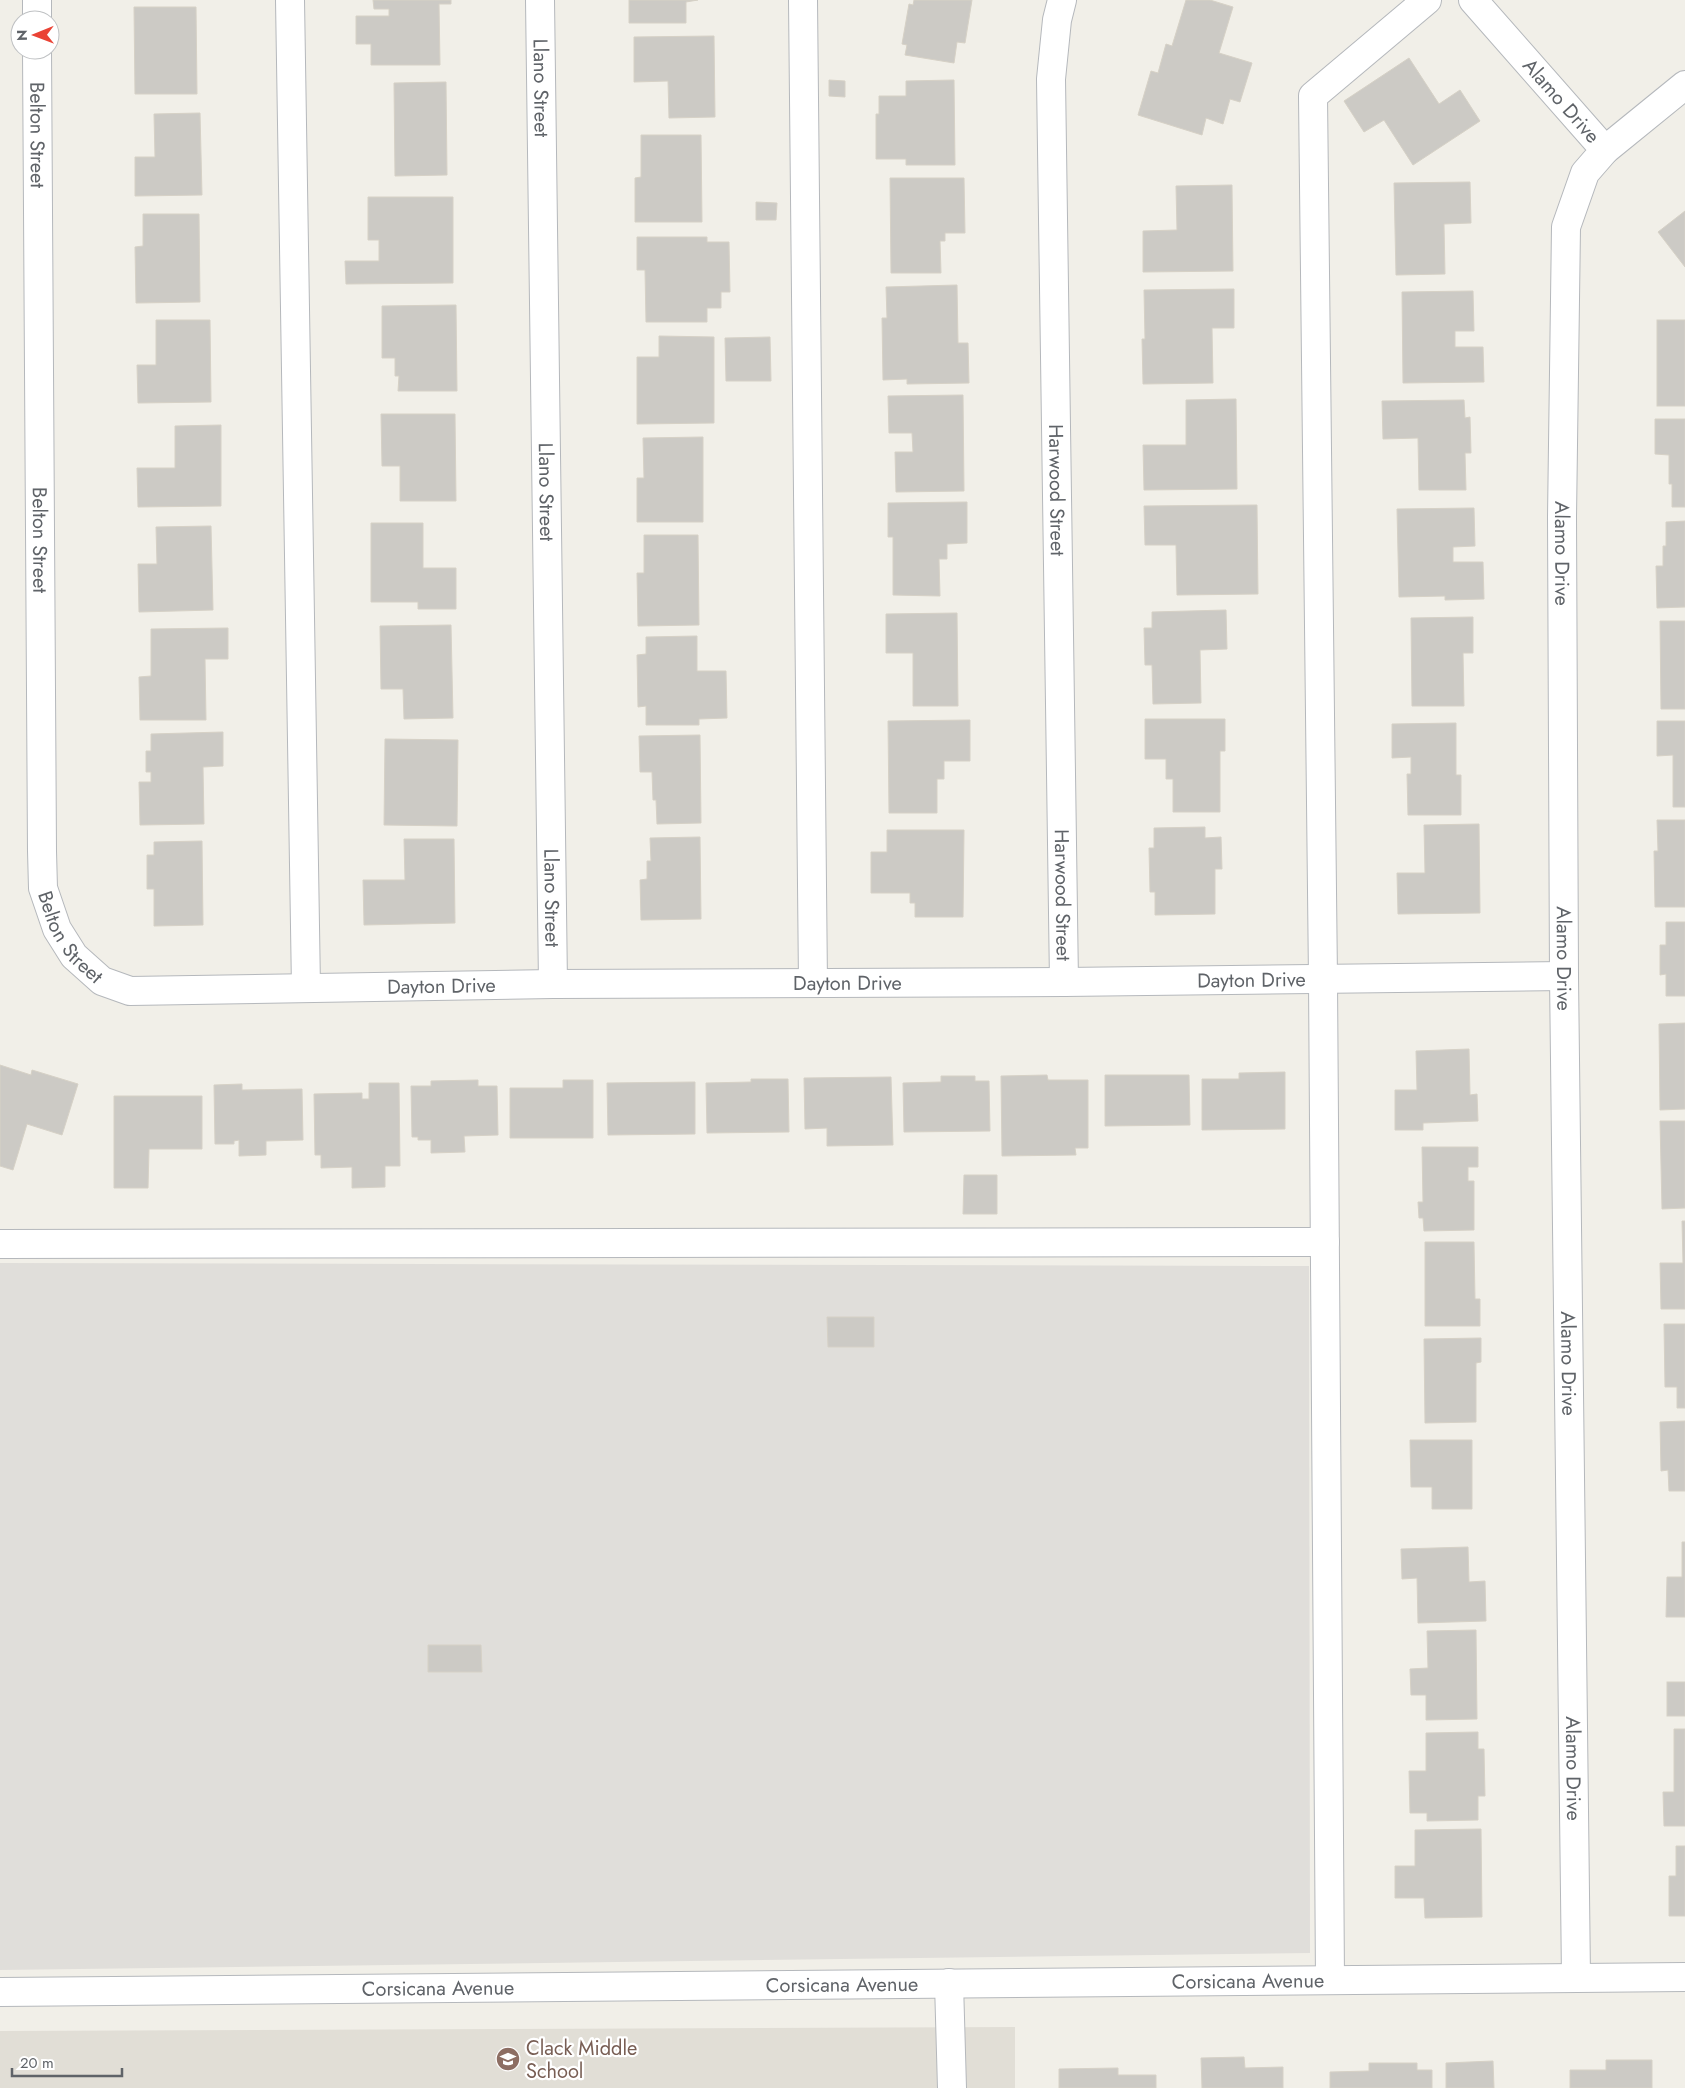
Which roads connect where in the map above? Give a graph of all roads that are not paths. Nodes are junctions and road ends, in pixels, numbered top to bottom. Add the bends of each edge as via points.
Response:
1 (290, 0) edge
2 (540, 0) edge
3 (803, 0) edge
4 (1062, 0) edge
5 (1427, 0) edge
6 (1473, 0) edge
7 (37, 60) edge
8 (1685, 85) edge
9 (1605, 150) junction
10 (1564, 976) junction
11 (1323, 979) junction
12 (1064, 982) junction
13 (813, 983) junction
14 (553, 984) junction
15 (306, 988) junction
16 (130, 991) joint
17 (1325, 1242) junction
18 (0, 1244) edge
19 (1685, 1976) edge
20 (1576, 1977) junction
21 (1330, 1980) junction
22 (948, 1983) junction
23 (0, 1992) edge
24 (952, 2088) edge

1 - 15 street
2 - 14 street, Llano Street
3 - 13 street
4 - 12 street, Harwood Street via 1051,79
5 - 11 street via 1313,96
6 - 9 street, Alamo Drive
7 - 16 street, Belton Street via 43,888 58,929 74,956 102,981
8 - 9 street
9 - 10 street, Alamo Drive via 1585,173 1566,227 1562,517
10 - 11 street, Dayton Drive
10 - 20 street, Alamo Drive
11 - 12 street, Dayton Drive
11 - 17 street
12 - 13 street, Dayton Drive
13 - 14 street, Dayton Drive
14 - 15 street, Dayton Drive
15 - 16 street, Dayton Drive
17 - 18 street
17 - 21 street
19 - 20 street, Corsicana Avenue
20 - 21 street, Corsicana Avenue
21 - 22 street, Corsicana Avenue
22 - 23 street, Corsicana Avenue
22 - 24 street

